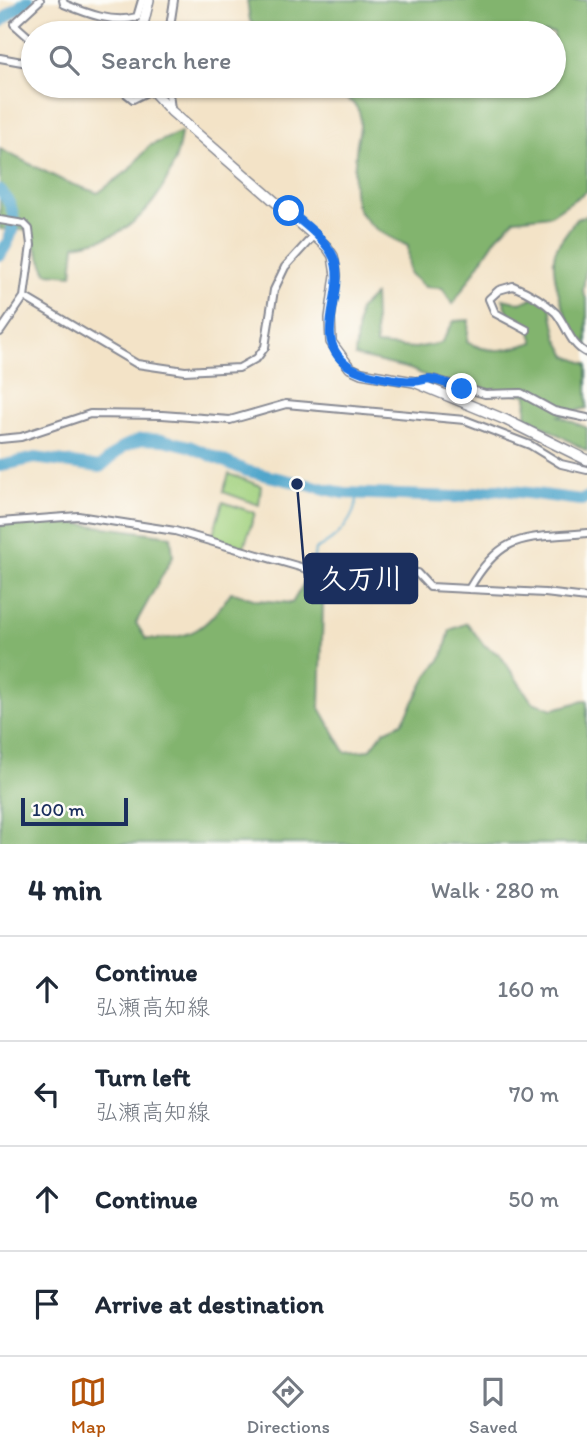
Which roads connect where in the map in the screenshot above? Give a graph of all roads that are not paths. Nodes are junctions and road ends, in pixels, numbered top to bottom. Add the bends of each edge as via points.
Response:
1 (40, 0) edge
2 (63, 0) edge
3 (142, 0) edge
4 (149, 0) edge
5 (174, 0) edge
6 (144, 21) edge
7 (171, 21) edge
8 (21, 30) edge
9 (0, 58) edge
10 (21, 62) edge
11 (160, 98) edge
12 (170, 98) edge
13 (172, 111) junction
14 (2, 221) edge
15 (315, 234) junction
16 (24, 297) junction
17 (527, 330) dead end
18 (0, 332) edge
19 (587, 353) edge
20 (414, 382) junction
21 (587, 418) edge
22 (0, 439) edge
23 (587, 460) edge
24 (587, 470) edge
25 (0, 522) edge
26 (587, 533) edge
27 (469, 589) junction
28 (587, 598) edge

1 - 8 street via 14,24
2 - 3 street via 98,16 129,19 137,17
4 - 6 main road
5 - 7 street
9 - 10 street
11 - 13 main road
12 - 13 street
13 - 15 main road
14 - 16 street via 29,229
15 - 16 street via 285,268 274,290 265,348 239,368 185,371 137,364
15 - 20 main road via 336,266 329,332 335,352 361,373
16 - 18 street
17 - 19 street via 495,313 489,299 513,286 531,293 556,314
20 - 21 street via 433,379 485,394 521,393 554,411
20 - 23 main road
22 - 24 street via 21,437 90,414 230,420 286,404 465,420 530,445 561,464
25 - 27 street via 78,516 176,531 314,571 354,568 417,573 430,587
26 - 27 street via 512,541 481,569
27 - 28 street

